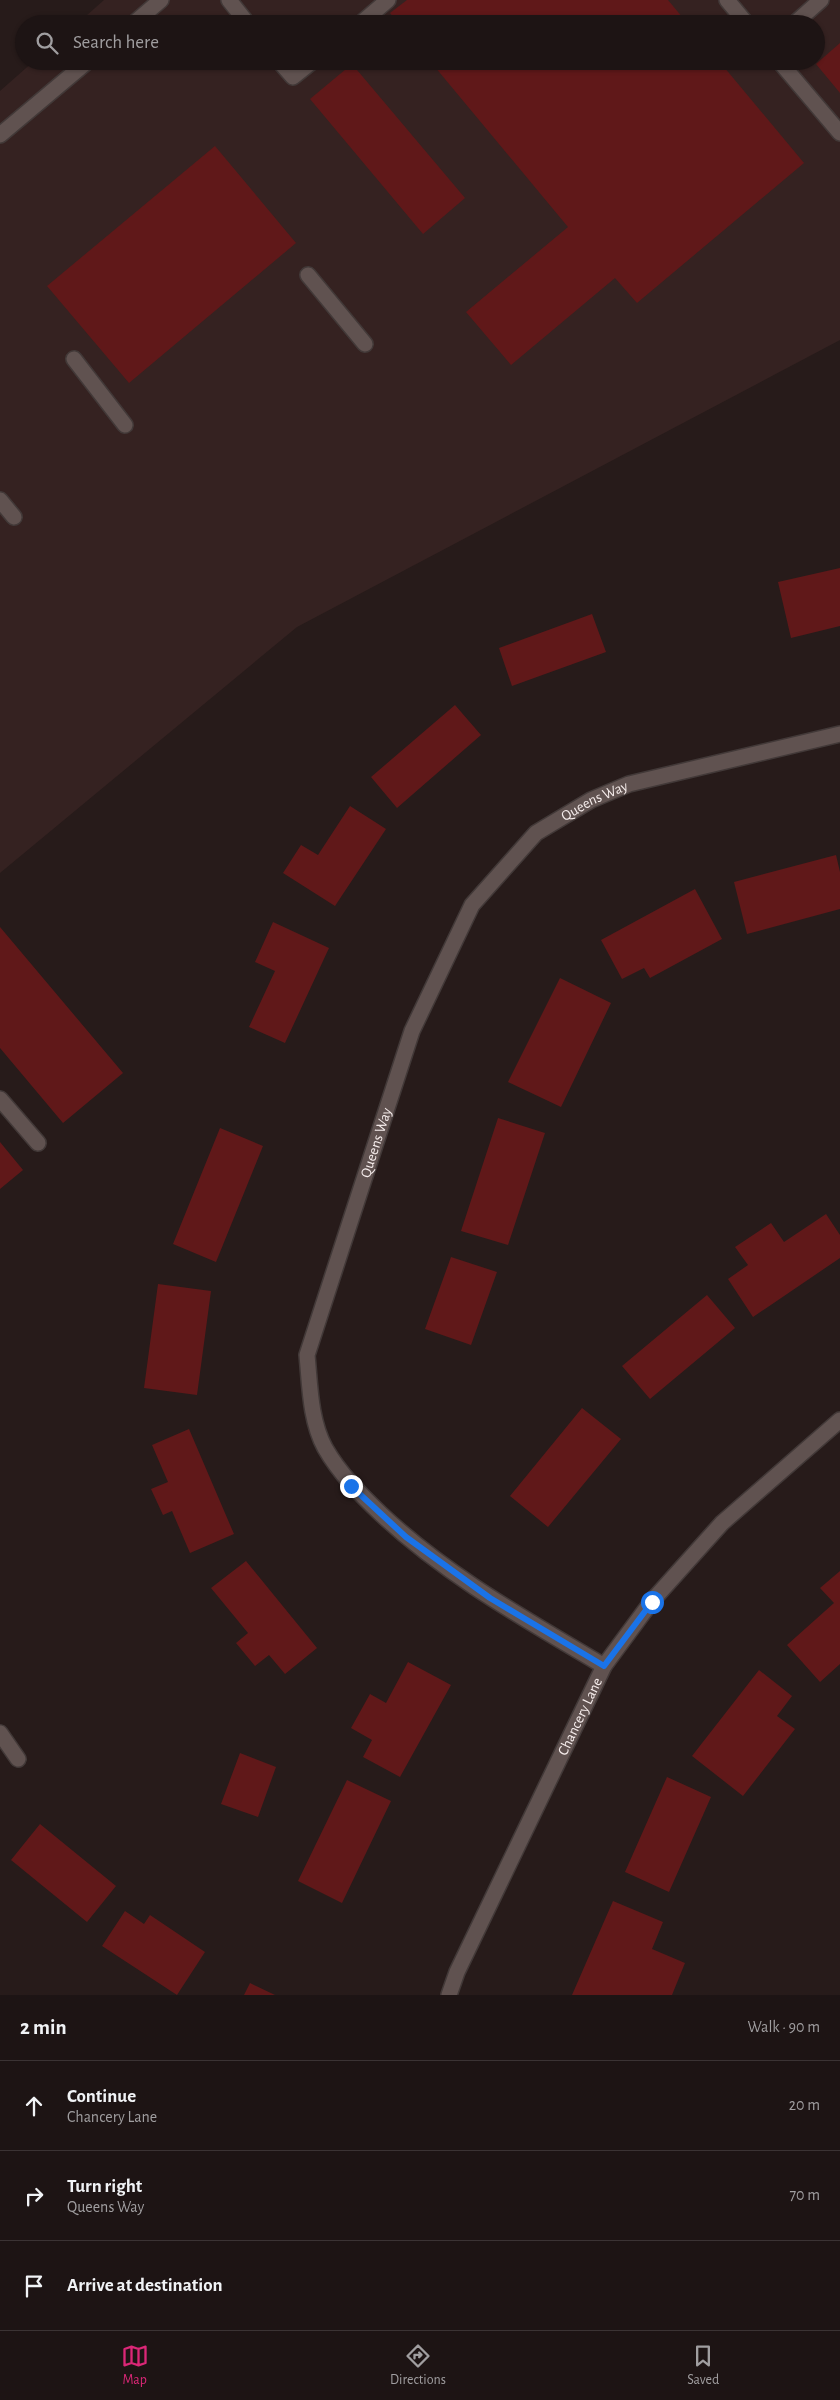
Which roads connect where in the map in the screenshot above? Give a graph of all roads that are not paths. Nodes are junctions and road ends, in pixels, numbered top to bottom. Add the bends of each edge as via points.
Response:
1 (161, 0) edge
2 (229, 0) edge
3 (388, 0) edge
4 (727, 0) edge
5 (821, 0) edge
6 (144, 15) edge
7 (241, 15) edge
8 (370, 15) edge
9 (740, 15) edge
10 (804, 15) edge
11 (77, 70) edge
12 (287, 70) edge
13 (302, 70) edge
14 (787, 70) edge
15 (840, 133) edge
16 (0, 135) edge
17 (308, 275) dead end
18 (365, 344) dead end
19 (74, 359) dead end
20 (125, 425) dead end
21 (0, 500) edge
22 (14, 517) dead end
23 (840, 734) edge
24 (0, 1100) edge
25 (38, 1143) dead end
26 (840, 1420) edge
27 (604, 1666) junction
28 (0, 1733) edge
29 (18, 1759) dead end
30 (449, 1995) edge

1 - 6 street
2 - 7 street
3 - 8 street
4 - 9 street
5 - 10 street
11 - 16 street
12 - 13 street via 293,77
14 - 15 street
17 - 18 street
19 - 20 street
21 - 22 street
23 - 27 street, Queens Way via 629,784 592,800 536,833 472,905 412,1031 307,1355 312,1406 325,1447 351,1486 406,1537 482,1592
24 - 25 street
26 - 27 street, Chancery Lane via 722,1523 652,1602
27 - 30 street, Chancery Lane via 456,1972
28 - 29 street

